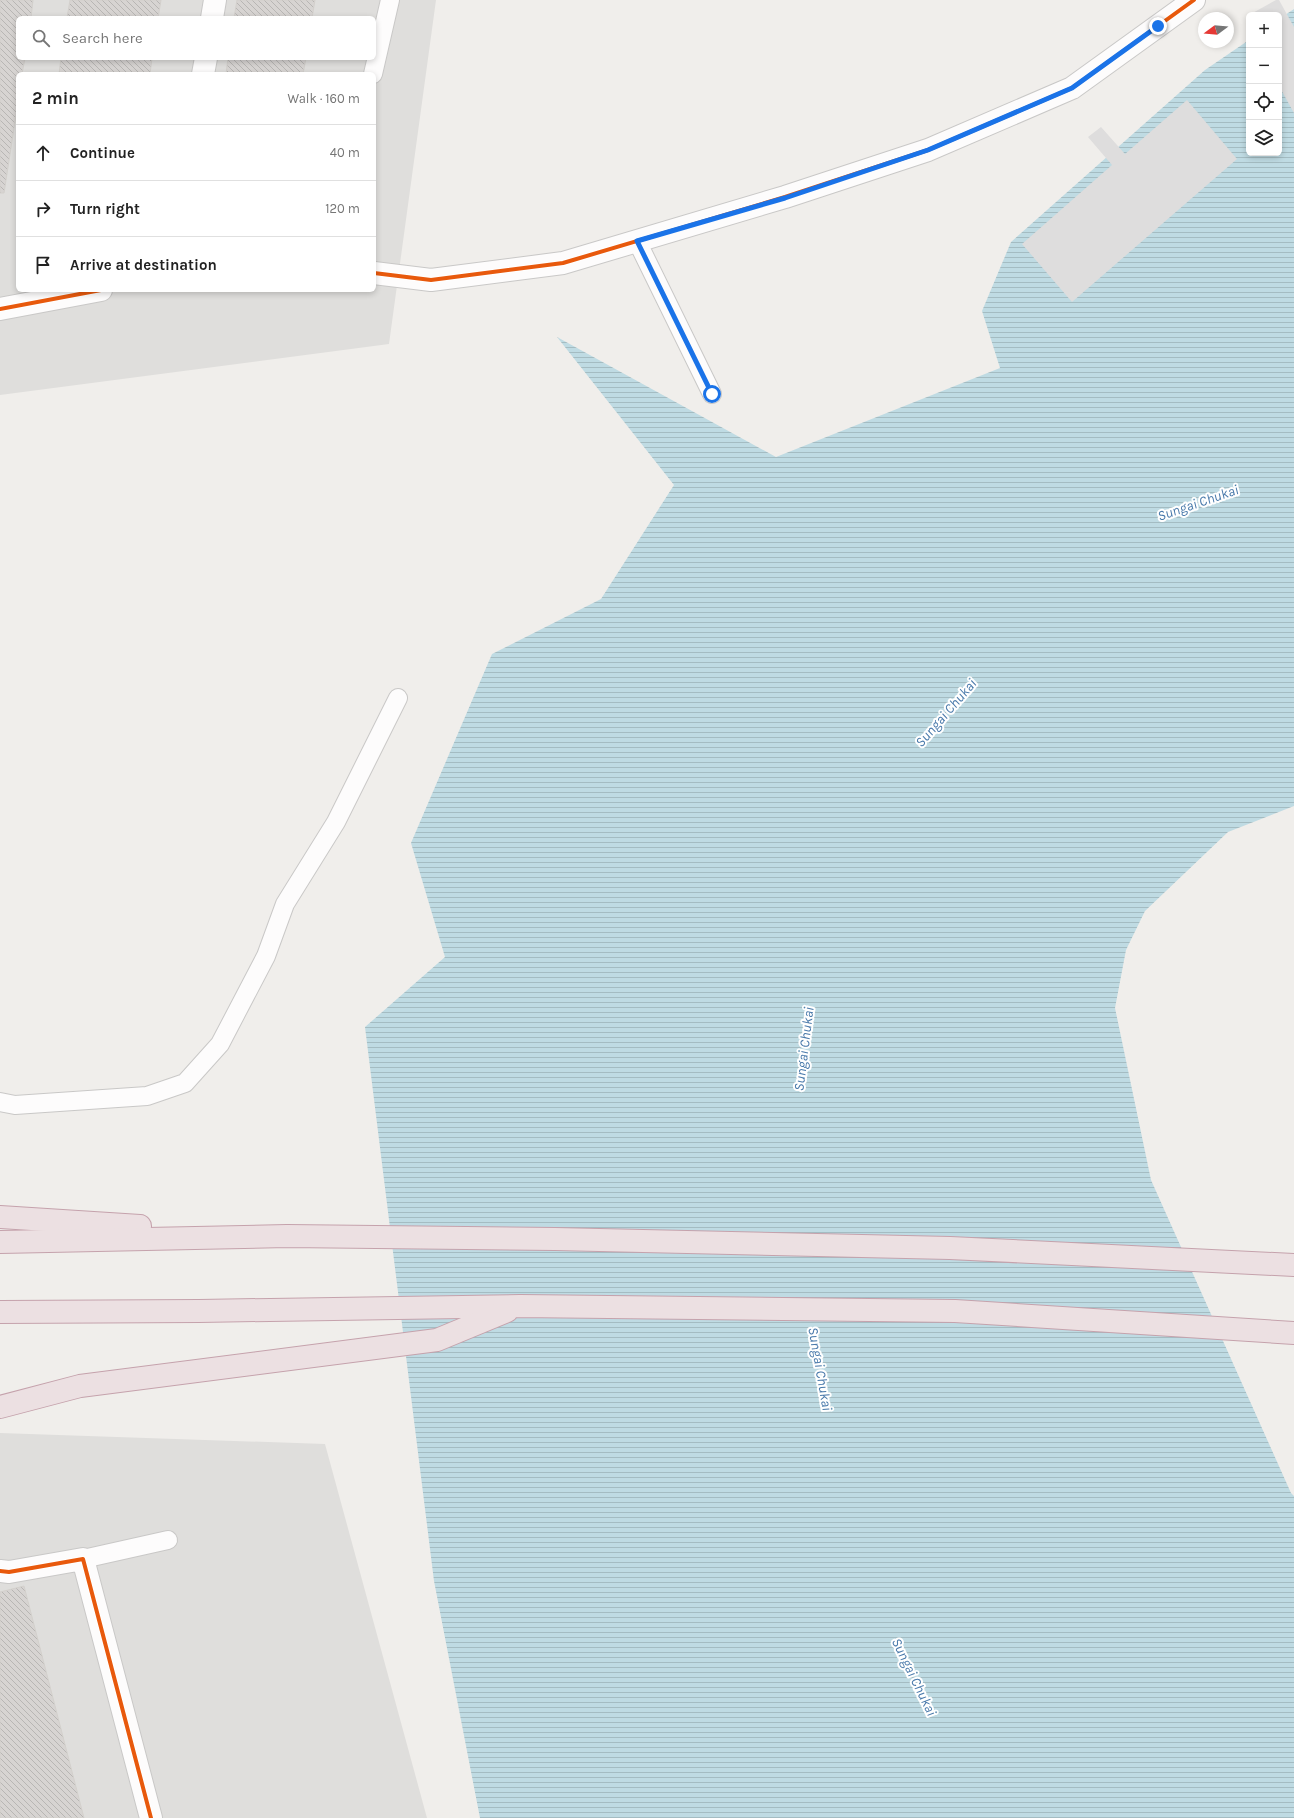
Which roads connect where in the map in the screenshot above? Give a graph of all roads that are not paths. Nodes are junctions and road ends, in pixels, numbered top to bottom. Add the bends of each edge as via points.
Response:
1 (215, 0) edge
2 (390, 0) edge
3 (1194, 0) edge
4 (212, 16) edge
5 (206, 60) edge
6 (203, 72) edge
7 (373, 72) edge
8 (637, 241) junction
9 (376, 273) edge
10 (90, 292) edge
11 (0, 309) edge
12 (712, 394) dead end
13 (398, 698) dead end
14 (0, 1102) edge
15 (0, 1217) edge
16 (287, 1236) junction
17 (0, 1242) edge
18 (1294, 1265) edge
19 (520, 1306) junction
20 (0, 1312) edge
21 (1294, 1333) edge
22 (0, 1407) edge
23 (168, 1540) dead end
24 (83, 1559) junction
25 (0, 1571) edge
26 (151, 1818) edge

1 - 4 street
2 - 7 lane
3 - 8 street via 1072,88 928,150 785,198
5 - 6 street
8 - 9 street via 563,263 431,280
8 - 12 lane
10 - 11 street
13 - 14 lane via 336,822 285,904 266,956 220,1044 185,1083 147,1096 15,1105
15 - 16 highway
16 - 17 highway
16 - 18 highway via 950,1248
19 - 20 highway
19 - 21 highway via 955,1311
19 - 22 highway via 437,1340 80,1386
23 - 24 lane
24 - 25 street via 10,1572
24 - 26 street

